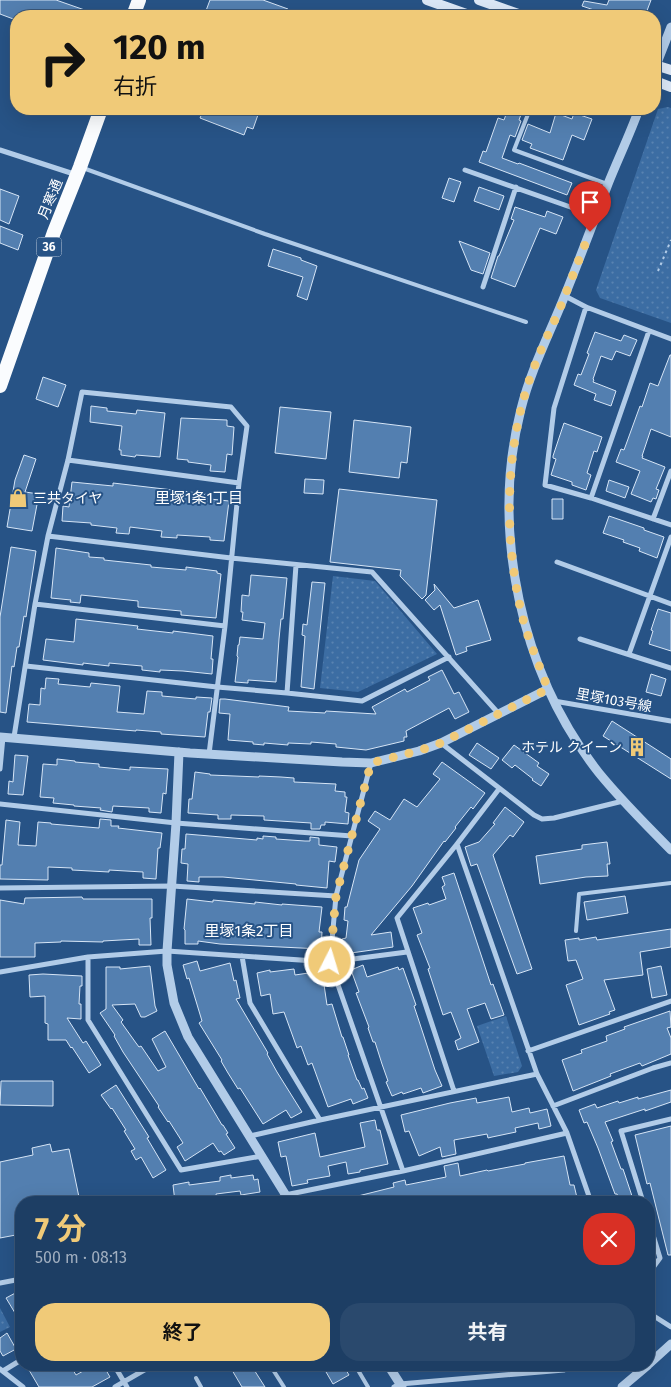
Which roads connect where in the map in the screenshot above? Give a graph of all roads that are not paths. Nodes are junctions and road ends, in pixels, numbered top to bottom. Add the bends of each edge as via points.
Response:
1 (427, 0) edge
2 (479, 0) edge
3 (455, 10) edge
4 (507, 10) edge
5 (671, 27) edge
6 (661, 51) edge
7 (99, 115) edge
8 (528, 115) edge
9 (637, 115) edge
10 (0, 150) edge
11 (465, 170) dead end
12 (79, 171) junction
13 (608, 185) junction
14 (516, 188) junction
15 (596, 216) junction
16 (483, 287) dead end
17 (565, 296) junction
18 (586, 307) junction
19 (526, 322) dead end
20 (649, 331) junction
21 (671, 340) edge
22 (0, 386) edge
23 (68, 460) junction
24 (671, 471) edge
25 (238, 483) junction
26 (591, 498) junction
27 (653, 519) junction
28 (671, 525) edge
29 (48, 536) junction
30 (671, 537) edge
31 (231, 558) junction
32 (557, 562) dead end
33 (296, 565) junction
34 (648, 596) junction
35 (35, 604) junction
36 (671, 604) edge
37 (225, 626) junction
38 (580, 639) dead end
39 (628, 654) junction
40 (449, 657) junction
41 (26, 666) junction
42 (671, 668) edge
43 (217, 687) junction
44 (548, 689) junction
45 (287, 693) junction
46 (554, 701) junction
47 (499, 714) junction
48 (671, 721) edge
49 (2, 737) edge
50 (14, 738) junction
51 (441, 743) junction
52 (179, 752) junction
53 (209, 754) junction
54 (371, 763) junction
55 (0, 769) edge
56 (499, 789) junction
57 (623, 802) junction
58 (0, 804) edge
59 (176, 823) junction
60 (352, 836) junction
61 (457, 844) junction
62 (671, 850) edge
63 (671, 883) edge
64 (172, 886) junction
65 (0, 888) edge
66 (336, 896) junction
67 (576, 931) dead end
68 (167, 952) junction
69 (407, 952) junction
70 (242, 956) junction
71 (88, 957) junction
72 (330, 962) junction
73 (0, 972) edge
74 (671, 1001) edge
75 (528, 1051) junction
76 (671, 1064) edge
77 (537, 1074) junction
78 (454, 1091) junction
79 (553, 1106) junction
80 (380, 1108) junction
81 (671, 1119) edge
82 (320, 1120) junction
83 (567, 1133) junction
84 (250, 1136) junction
85 (262, 1156) junction
86 (403, 1170) junction
87 (286, 1196) edge
88 (300, 1196) edge
89 (588, 1196) edge
90 (641, 1196) edge
91 (655, 1242) edge
92 (655, 1265) edge
93 (15, 1280) edge
94 (0, 1283) edge
95 (655, 1317) edge
96 (671, 1327) edge
97 (671, 1344) edge
98 (655, 1358) edge
99 (15, 1363) edge
100 (1, 1370) edge
101 (117, 1371) edge
102 (144, 1371) edge
103 (274, 1371) edge
104 (359, 1371) edge
105 (391, 1371) edge
106 (554, 1371) edge
107 (640, 1371) edge
108 (196, 1378) dead end
109 (125, 1384) edge
110 (399, 1386) edge
111 (23, 1387) edge
112 (115, 1387) edge
113 (202, 1387) edge
114 (284, 1387) edge
115 (368, 1387) edge
116 (622, 1387) edge

1 - 3 main road
2 - 4 main road
5 - 6 street
7 - 12 highway, 月寒通 / 36
8 - 13 lane via 514,150
9 - 13 street
10 - 12 street
11 - 14 street
12 - 19 lane
12 - 22 highway, 月寒通 / 36
13 - 15 street
14 - 15 street
14 - 16 street
15 - 17 street
17 - 18 street
17 - 44 street via 533,370 521,408 513,450 510,500 511,553 521,611
18 - 20 street
18 - 26 street via 554,408 545,485
20 - 21 street
20 - 26 street
23 - 25 street
23 - 25 street via 82,392 231,407 247,426
23 - 29 street
24 - 27 street
25 - 31 street
26 - 27 street
27 - 28 street
29 - 31 street
29 - 35 street
30 - 34 street
31 - 33 street
31 - 37 street
32 - 34 street
33 - 40 street via 372,572
33 - 45 street
34 - 36 street
34 - 39 street
35 - 37 street
35 - 41 street
37 - 43 street
38 - 39 street
39 - 42 street
40 - 45 street via 362,701
40 - 47 street
41 - 43 street
41 - 50 street
43 - 45 street
43 - 53 street
44 - 46 street
44 - 47 street
46 - 48 street, 里塚103号線
46 - 57 street via 582,749
47 - 51 street
49 - 50 street
49 - 55 street
50 - 52 street
51 - 54 street
51 - 56 street
52 - 53 street
52 - 59 street
53 - 54 street
54 - 60 street
56 - 57 street via 542,819
56 - 61 street
57 - 62 street
58 - 59 street
59 - 60 street
59 - 64 street
60 - 66 street
61 - 69 street via 397,918
61 - 75 street
63 - 67 lane via 579,894
64 - 65 street
64 - 66 street
64 - 68 street
66 - 72 street
68 - 70 street
68 - 71 street
68 - 84 street via 174,1004 188,1037
69 - 72 street
69 - 78 street
70 - 72 street
70 - 82 street via 250,1003
71 - 73 street
71 - 85 street via 88,1020 181,1170
72 - 80 street
74 - 75 street
75 - 77 street
76 - 79 street
77 - 78 street
77 - 79 street
78 - 80 street
79 - 83 street
80 - 82 street
80 - 86 street
81 - 90 street via 621,1131
82 - 84 street
83 - 86 street
83 - 89 street
84 - 85 street
85 - 87 street
86 - 88 street
91 - 92 street via 660,1258
93 - 94 street
95 - 96 street
97 - 98 street
99 - 100 street
100 - 111 street
101 - 109 street
102 - 109 street
103 - 114 lane
104 - 115 lane
105 - 110 street
106 - 110 street
107 - 116 street
108 - 113 lane
109 - 112 street

